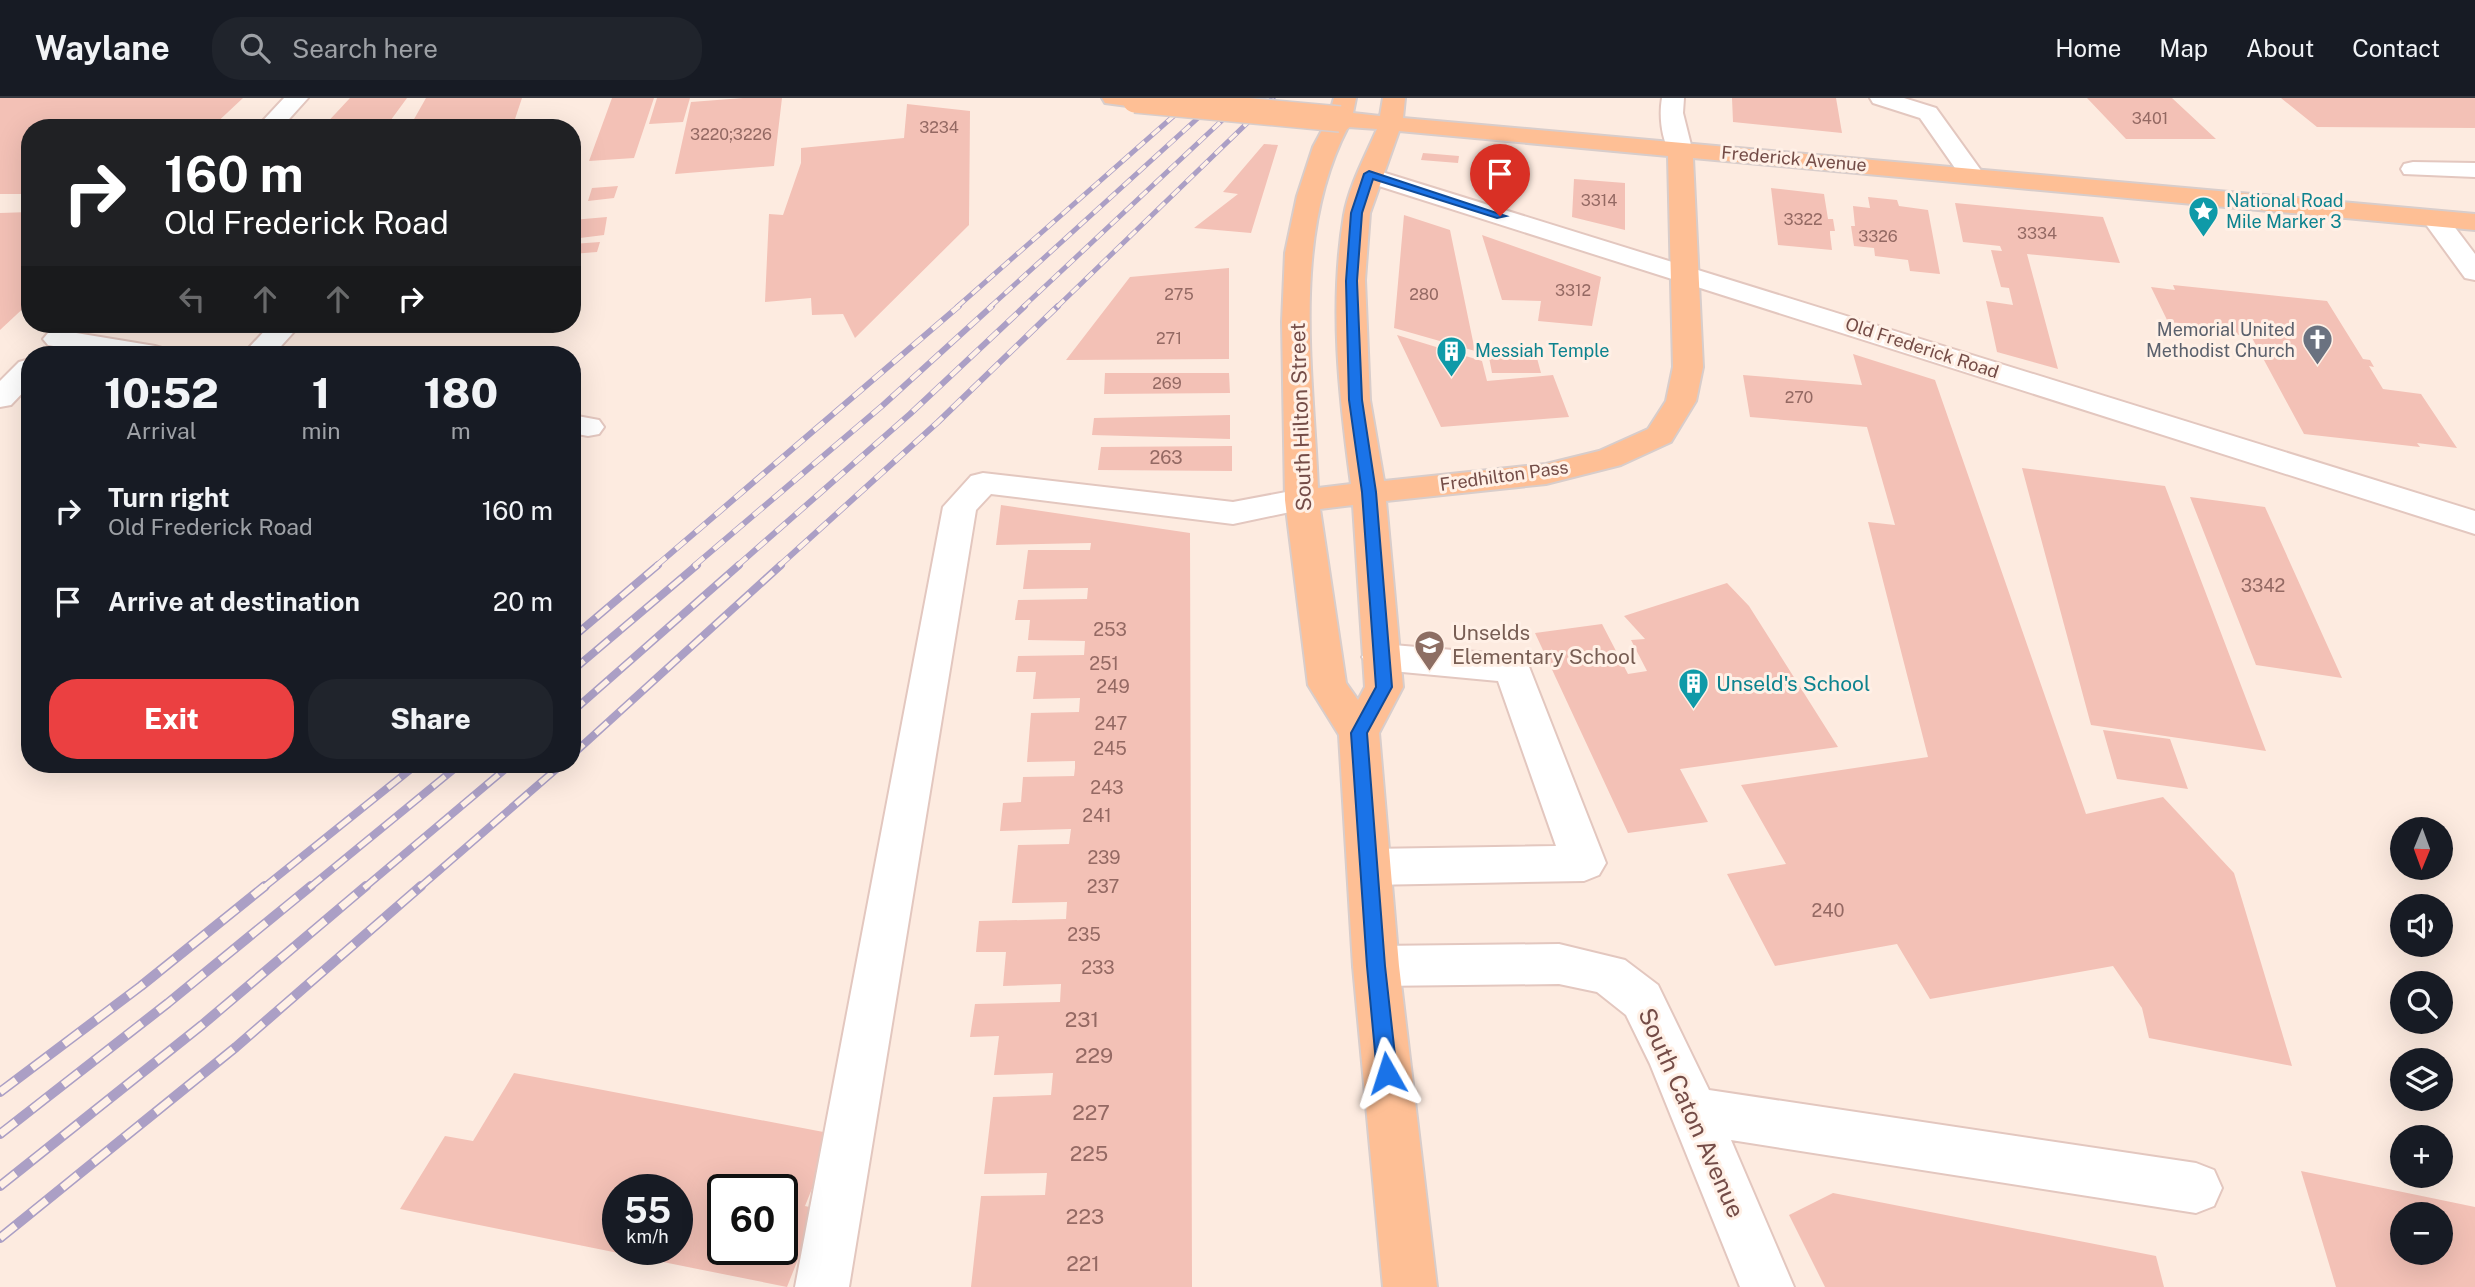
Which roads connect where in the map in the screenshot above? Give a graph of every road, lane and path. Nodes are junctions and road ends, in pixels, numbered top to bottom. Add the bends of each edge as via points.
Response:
1 (297, 98) edge
2 (1394, 98) edge
3 (1673, 98) edge
4 (1881, 98) edge
5 (1124, 99) edge
6 (1343, 108) edge
7 (277, 119) edge
8 (1391, 123) junction
9 (1679, 149) junction
10 (2413, 169) dead end
11 (2475, 170) edge
12 (1369, 174) junction
13 (1973, 176) junction
14 (2435, 219) junction
15 (2475, 222) edge
16 (2475, 272) edge
17 (1685, 273) junction
18 (278, 333) edge
19 (58, 339) edge
20 (100, 346) edge
21 (266, 346) edge
22 (21, 377) edge
23 (0, 398) edge
24 (1369, 492) junction
25 (1302, 500) junction
26 (2475, 523) edge
27 (1381, 657) junction
28 (1359, 733) junction
29 (1369, 867) junction
30 (1376, 966) junction
31 (1694, 1111) junction
32 (2196, 1188) dead end
33 (822, 1287) edge
34 (1410, 1287) edge
35 (1767, 1287) edge

1 - 7 street
2 - 8 main road
3 - 9 street via 1671,113
4 - 13 street via 1928,113
5 - 6 main road, Frederick Avenue, bridge
6 - 8 main road, Frederick Avenue
6 - 25 main road, South Hilton Street via 1325,147 1298,253
8 - 9 main road, Frederick Avenue
8 - 12 main road
9 - 13 main road, Frederick Avenue
9 - 17 main road, Fredhilton Pass
10 - 11 street
12 - 17 street, Old Frederick Road
12 - 24 main road via 1357,213 1351,281 1355,400
13 - 14 main road, Frederick Avenue
14 - 15 main road, Frederick Avenue
14 - 16 street
17 - 24 main road, Fredhilton Pass via 1688,367 1681,401 1660,435 1610,458 1545,474
17 - 26 street, Old Frederick Road
18 - 21 street
19 - 20 street
22 - 23 street
24 - 25 main road, Fredhilton Pass
24 - 27 main road
25 - 28 main road, South Hilton Street via 1327,685
25 - 33 street via 1233,513 983,484 960,507
27 - 28 main road via 1384,687
27 - 29 street via 1513,669 1584,863
28 - 29 main road, South Hilton Street
29 - 30 main road, South Hilton Street
30 - 31 street, South Caton Avenue via 1559,964 1609,974 1642,1000
30 - 34 main road, South Hilton Street
31 - 32 street
31 - 35 street, South Caton Avenue

